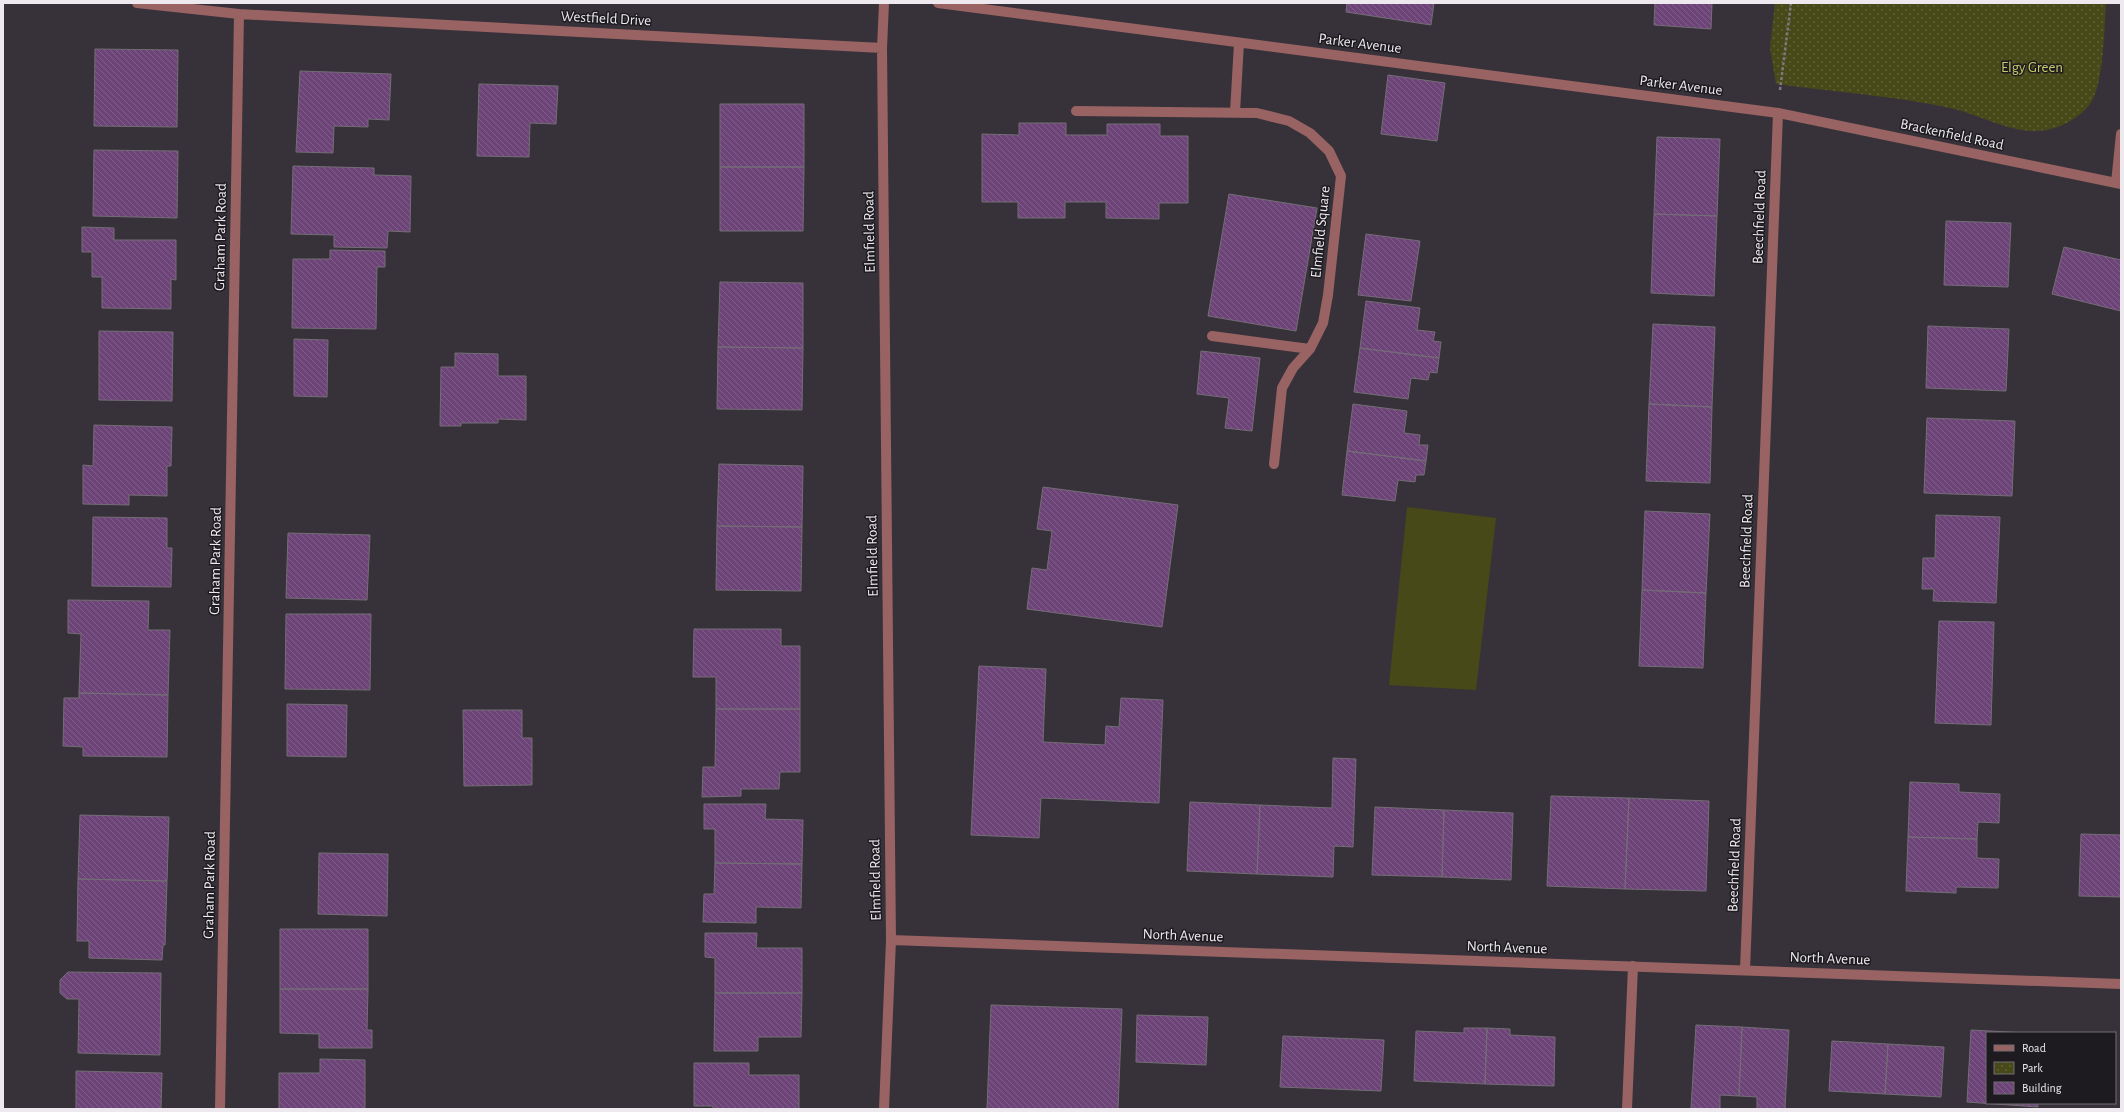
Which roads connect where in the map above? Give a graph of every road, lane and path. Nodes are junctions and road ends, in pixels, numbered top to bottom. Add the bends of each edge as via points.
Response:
1 (137, 3) edge
2 (884, 3) edge
3 (938, 3) edge
4 (1792, 3) edge
5 (239, 14) junction
6 (1238, 43) junction
7 (882, 48) junction
8 (1076, 111) dead end
9 (1235, 112) junction
10 (1778, 113) junction
11 (2121, 134) edge
12 (2119, 183) edge
13 (1212, 336) dead end
14 (1310, 349) junction
15 (1274, 464) dead end
16 (891, 940) junction
17 (1633, 966) junction
18 (1745, 970) junction
19 (2121, 984) edge
20 (220, 1109) edge
21 (884, 1109) edge
22 (1627, 1109) edge

1 - 5 street, Westfield Drive
2 - 7 street, Elmfield Road
3 - 6 street, Parker Avenue
4 - 10 path
5 - 7 street, Westfield Drive
5 - 20 street, Graham Park Road
6 - 9 street
6 - 10 street, Parker Avenue
7 - 16 street, Elmfield Road
8 - 9 street, Elmfield Square
9 - 14 street, Elmfield Square via 1257,113 1289,121 1310,133 1329,150 1341,176 1323,323
10 - 12 street, Brackenfield Road
10 - 18 street, Beechfield Road
11 - 12 street
13 - 14 street
14 - 15 street, Elmfield Square via 1293,368 1282,388
16 - 17 street, North Avenue
16 - 21 street, Elmfield Road
17 - 18 street, North Avenue
17 - 22 street
18 - 19 street, North Avenue

